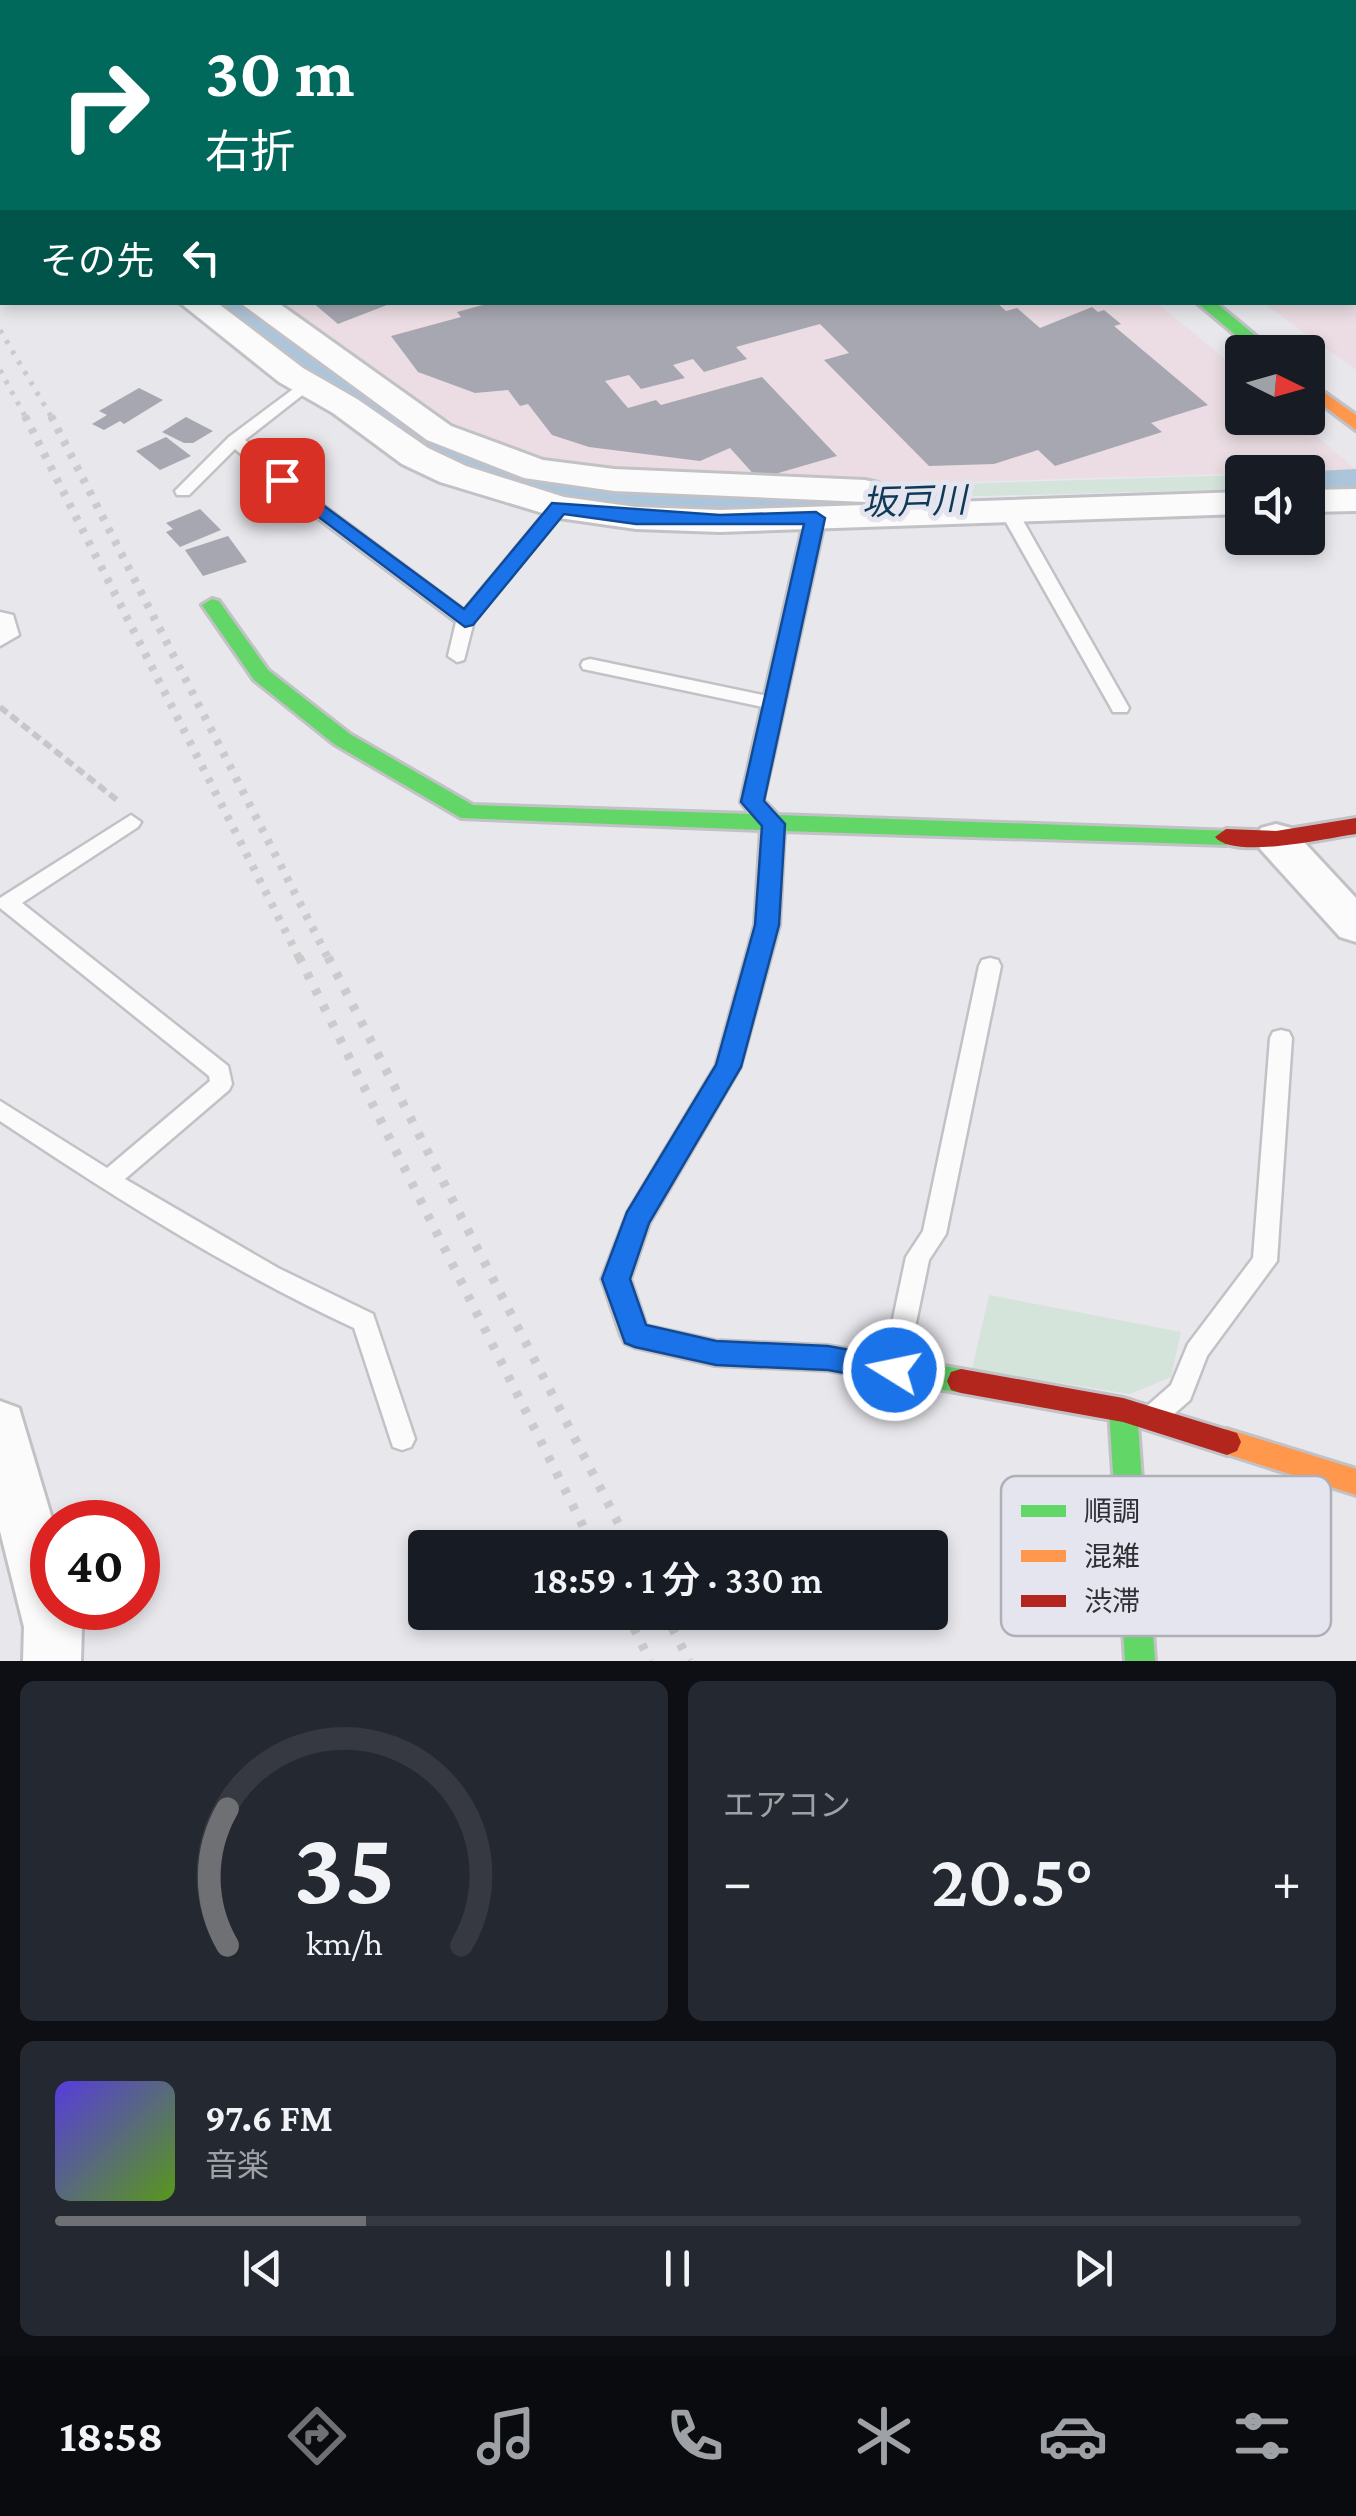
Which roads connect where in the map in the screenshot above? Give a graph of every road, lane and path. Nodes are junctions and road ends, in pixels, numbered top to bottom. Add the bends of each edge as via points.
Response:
1 (199, 305) edge
2 (259, 305) edge
3 (1208, 305) edge
4 (1245, 335) edge
5 (308, 383) junction
6 (1325, 399) edge
7 (1356, 424) edge
8 (235, 440) junction
9 (1325, 480) edge
10 (1356, 480) edge
11 (1225, 482) edge
12 (183, 491) dead end
13 (1356, 500) edge
14 (1325, 501) edge
15 (1225, 504) edge
16 (559, 507) junction
17 (1008, 510) junction
18 (816, 518) junction
19 (212, 606) dead end
20 (0, 618) edge
21 (465, 620) junction
22 (0, 640) edge
23 (457, 656) dead end
24 (590, 666) dead end
25 (772, 703) junction
26 (0, 707) edge
27 (1120, 708) dead end
28 (131, 822) joint
29 (773, 824) junction
30 (1356, 826) edge
31 (1276, 839) junction
32 (2, 903) edge
33 (1356, 926) edge
34 (990, 966) dead end
35 (1282, 1038) dead end
36 (0, 1110) edge
37 (107, 1181) junction
38 (894, 1370) junction
39 (1124, 1410) junction
40 (1151, 1419) junction
41 (0, 1425) edge
42 (402, 1439) dead end
43 (1128, 1476) edge
44 (1356, 1482) edge
45 (1138, 1636) edge
46 (52, 1661) edge
47 (1140, 1661) edge

1 - 5 street
2 - 11 street via 439,433 537,470 614,480 864,491
3 - 4 street
5 - 8 lane
5 - 16 street via 428,462
6 - 7 street
8 - 12 lane
8 - 21 lane
9 - 10 street
13 - 14 street
15 - 17 street
16 - 18 street via 636,518
16 - 21 lane
17 - 18 street
17 - 27 lane
18 - 25 street
19 - 29 street via 261,675 342,739 469,813
20 - 22 lane via 7,619 10,635
21 - 23 lane
24 - 25 lane
25 - 29 street via 752,802
26 - 28 path via 135,815
28 - 32 lane
29 - 31 street
29 - 38 street via 767,925 728,1067 637,1220 616,1279 635,1335 716,1353 828,1358
30 - 31 street
31 - 33 street
32 - 37 lane via 220,1072 220,1084
34 - 38 lane via 934,1234 918,1256
35 - 40 lane via 1265,1261 1197,1351 1181,1392
36 - 37 lane
37 - 42 lane via 294,1290 364,1321
38 - 39 street
39 - 40 street
39 - 43 street
40 - 44 street
41 - 46 street via 53,1627
45 - 47 street

